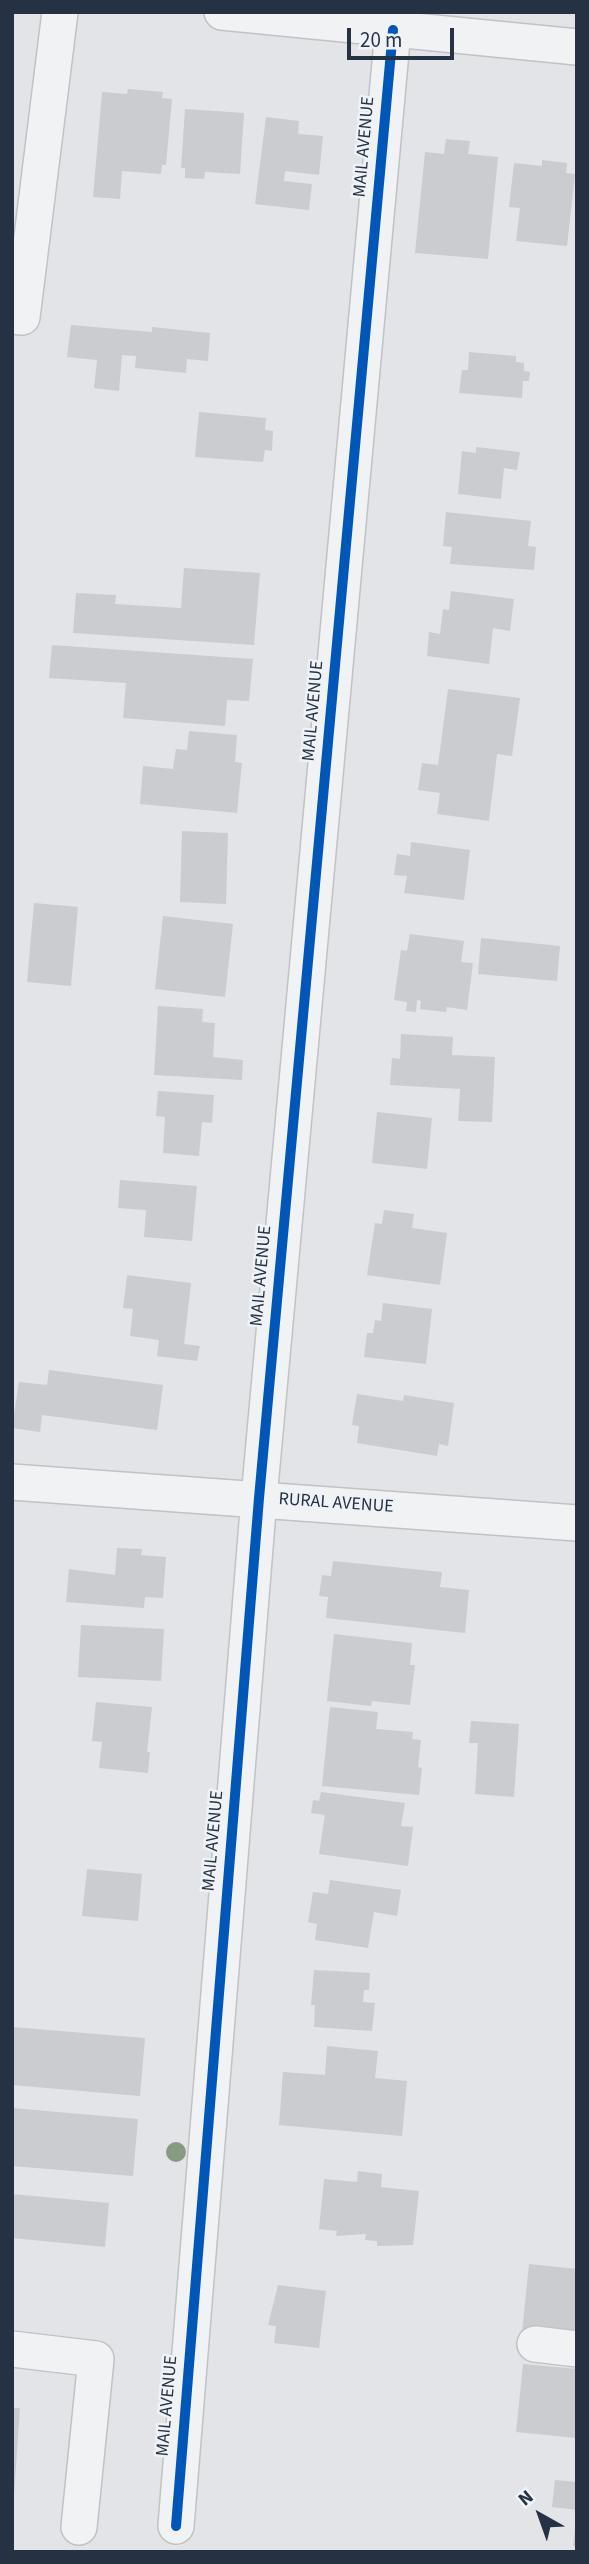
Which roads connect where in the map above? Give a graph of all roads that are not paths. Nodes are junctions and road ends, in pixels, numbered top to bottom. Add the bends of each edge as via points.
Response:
1 (60, 12) edge
2 (222, 12) edge
3 (393, 30) junction
4 (577, 47) edge
5 (12, 316) edge
6 (12, 1482) edge
7 (259, 1498) junction
8 (577, 1523) edge
9 (535, 2344) dead end
10 (12, 2349) edge
11 (577, 2349) edge
12 (176, 2526) dead end
13 (79, 2527) dead end

1 - 5 street via 22,317
2 - 3 street
3 - 4 street
3 - 7 street, MAIL AVENUE
6 - 7 street, RURAL AVENUE
7 - 8 street, RURAL AVENUE
7 - 12 street, MAIL AVENUE
9 - 11 street
10 - 13 street via 96,2359

